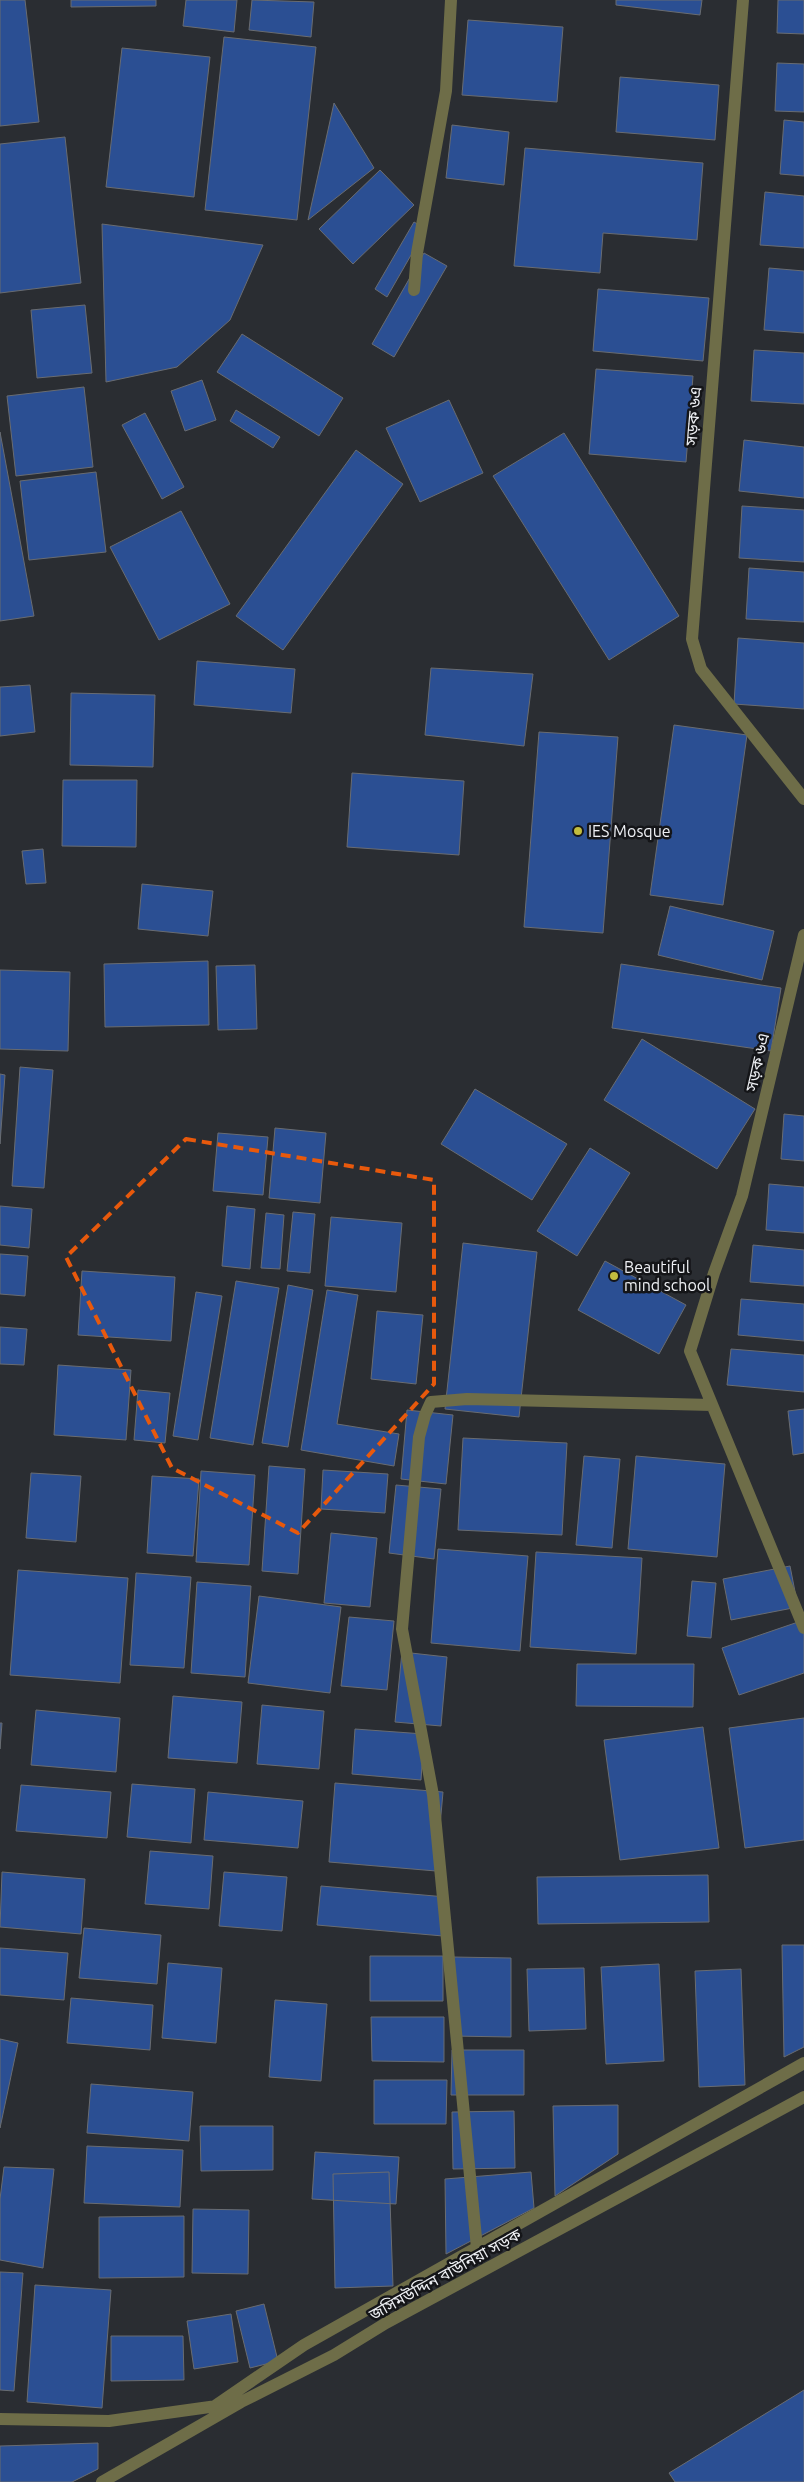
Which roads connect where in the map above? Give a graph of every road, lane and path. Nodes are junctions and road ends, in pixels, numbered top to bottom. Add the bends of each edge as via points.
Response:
1 (452, 0) edge
2 (743, 0) edge
3 (414, 290) dead end
4 (804, 799) edge
5 (804, 935) edge
6 (712, 1405) junction
7 (804, 1628) edge
8 (804, 2063) edge
9 (804, 2097) edge
10 (477, 2248) junction
11 (241, 2402) junction
12 (215, 2406) junction
13 (0, 2419) edge
14 (102, 2482) edge

1 - 3 street via 446,91 417,253
2 - 4 street, সড়ক ৬এ via 692,639 702,669
5 - 6 street, সড়ক ৬এ via 742,1196 690,1351
6 - 7 street, সড়ক ৬এ
6 - 10 street via 467,1399 431,1402 418,1437 402,1629 433,1795
8 - 10 street
9 - 11 street, জসিমউদ্দিন বাউনিয়া সড়ক via 386,2323 334,2355
10 - 12 street via 304,2345
11 - 12 street
11 - 14 street, জসিমউদ্দিন বাউনিয়া সড়ক
12 - 13 street via 109,2421

